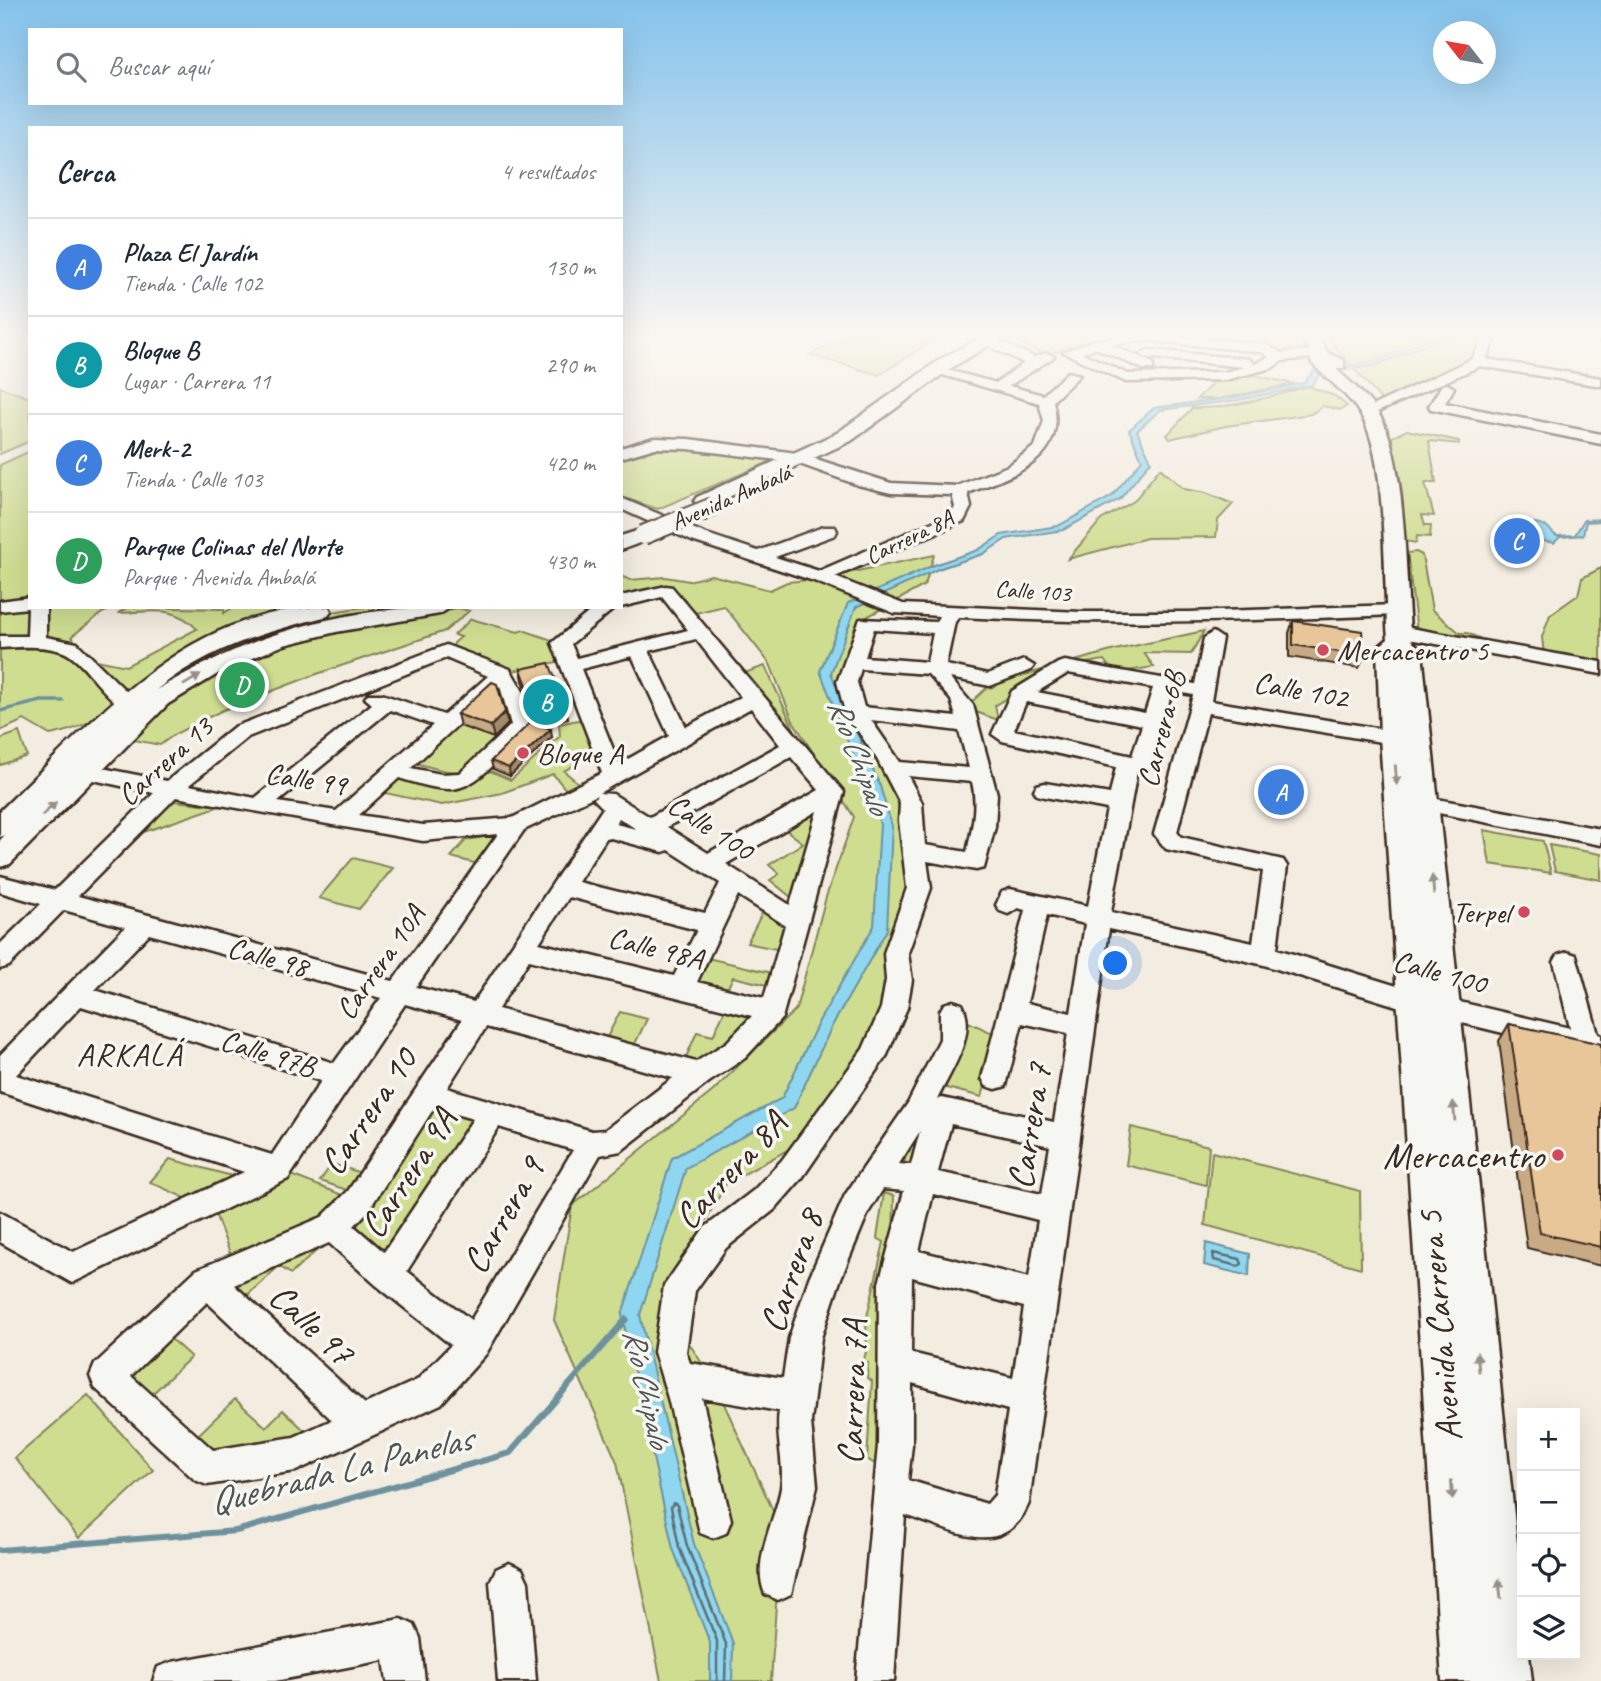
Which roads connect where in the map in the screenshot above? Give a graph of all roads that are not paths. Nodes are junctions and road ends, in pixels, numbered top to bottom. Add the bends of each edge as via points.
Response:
1 (880, 411) edge
2 (1049, 411) edge
3 (1368, 411) edge
4 (1463, 411) edge
5 (1601, 439) edge
6 (623, 452) edge
7 (802, 460) junction
8 (959, 491) junction
9 (623, 504) edge
10 (829, 531) dead end
11 (630, 536) edge
12 (758, 557) junction
13 (820, 577) junction
14 (28, 602) edge
15 (623, 602) edge
16 (0, 606) edge
17 (37, 609) edge
18 (333, 609) edge
19 (428, 609) edge
20 (604, 609) edge
21 (959, 611) junction
22 (944, 628) junction
23 (1399, 628) junction
24 (701, 632) junction
25 (1213, 638) dead end
26 (36, 640) junction
27 (0, 642) edge
28 (638, 649) junction
29 (853, 662) junction
30 (569, 666) junction
31 (1024, 666) dead end
32 (1601, 668) edge
33 (935, 669) junction
34 (503, 673) junction
35 (1164, 684) junction
36 (348, 688) junction
37 (1018, 695) junction
38 (1202, 698) junction
39 (752, 699) junction
40 (387, 702) junction
41 (138, 706) junction
42 (855, 712) junction
43 (1153, 721) junction
44 (445, 722) junction
45 (967, 725) junction
46 (1393, 737) junction
47 (681, 739) junction
48 (792, 747) junction
49 (1134, 764) junction
50 (892, 768) junction
51 (394, 770) junction
52 (87, 772) junction
53 (613, 775) junction
54 (981, 776) junction
55 (172, 788) junction
56 (590, 789) junction
57 (1045, 790) dead end
58 (833, 792) junction
59 (1117, 803) junction
60 (1426, 804) junction
61 (259, 806) junction
62 (616, 806) junction
63 (342, 818) junction
64 (516, 825) junction
65 (0, 827) edge
66 (650, 827) junction
67 (602, 828) junction
68 (1593, 832) edge
69 (680, 848) junction
70 (915, 851) junction
71 (0, 857) edge
72 (708, 864) junction
73 (733, 881) junction
74 (0, 884) edge
75 (563, 887) junction
76 (62, 901) junction
77 (1038, 904) junction
78 (1008, 905) dead end
79 (1100, 919) junction
80 (796, 920) junction
81 (144, 923) junction
82 (711, 924) junction
83 (524, 949) junction
84 (1264, 955) junction
85 (0, 959) edge
86 (1567, 962) dead end
87 (681, 988) junction
88 (400, 991) junction
89 (75, 994) junction
90 (1429, 1005) junction
91 (1012, 1010) junction
92 (774, 1011) junction
93 (953, 1011) dead end
94 (480, 1015) junction
95 (1083, 1026) junction
96 (1594, 1044) edge
97 (0, 1073) edge
98 (699, 1074) junction
99 (340, 1076) junction
100 (996, 1078) dead end
101 (0, 1081) edge
102 (428, 1094) junction
103 (942, 1110) joint
104 (493, 1113) junction
105 (1067, 1136) junction
106 (592, 1143) junction
107 (278, 1170) junction
108 (877, 1175) junction
109 (930, 1181) junction
110 (1055, 1210) junction
111 (0, 1226) edge
112 (333, 1227) junction
113 (920, 1265) dead end
114 (72, 1268) joint
115 (387, 1275) junction
116 (207, 1282) junction
117 (1042, 1297) junction
118 (475, 1343) junction
119 (914, 1368) dead end
120 (107, 1376) joint
121 (678, 1378) junction
122 (797, 1397) junction
123 (1026, 1398) junction
124 (362, 1425) junction
125 (889, 1492) junction
126 (713, 1520) dead end
127 (778, 1581) dead end
128 (509, 1582) dead end
129 (172, 1681) edge
130 (407, 1681) edge
131 (517, 1681) edge
132 (876, 1681) edge
133 (1466, 1681) edge
134 (1508, 1681) edge

1 - 7 main road, Avenida Ambalá via 835,446
2 - 8 street, Carrera 8A via 1051,421 1042,448 1014,468
3 - 23 main road, Avenida Carrera 5 via 1384,456
4 - 5 street
6 - 7 street via 672,443
7 - 8 street via 891,488
7 - 11 main road, Avenida Ambalá, bridge
8 - 13 street, Carrera 8A via 963,506 958,517
9 - 12 street, Calle 103
10 - 12 street
12 - 13 street, Calle 103
13 - 21 street, Calle 103 via 900,609
14 - 16 street
15 - 24 street via 666,591
17 - 26 street
18 - 41 main road via 227,637 185,658
41 -> 19 main road via 276,640
20 - 30 street via 561,643
21 - 22 street via 946,620
21 - 23 street, Calle 103
22 - 29 street via 866,623
22 - 33 street
23 - 32 street, Calle 103
23 - 46 main road, Avenida Carrera 5 via 1389,648
23 - 60 main road, Avenida Carrera 5 via 1410,652
24 - 28 street
24 - 39 street
25 - 38 street, Carrera 6B
26 - 27 street
26 - 41 street via 70,647
28 - 30 street
28 - 47 street
29 - 33 street
29 - 42 street via 847,682
30 - 53 street
31 - 33 street via 990,680
33 - 45 street via 958,694
34 - 36 street, Carrera 13 via 446,651
34 - 44 street
34 - 51 street via 510,681 522,726 459,783
35 - 37 street, Calle 102 via 1065,667
35 - 38 street, Calle 102
35 - 43 street, Carrera 7
36 - 40 street
36 - 55 street, Carrera 13 via 242,732
37 - 43 street
37 - 49 street via 1002,734
38 - 46 street, Calle 102
38 - 84 street, Carrera 6B via 1165,834 1174,843 1276,866
39 - 47 street, Carrera 10A
39 - 48 street
40 - 44 street
40 - 61 street
41 - 52 main road
41 - 65 main road
42 - 45 street
42 - 50 street
43 - 49 street, Carrera 7
44 - 51 street
45 - 54 street
46 -> 90 main road, Avenida Carrera 5
47 - 53 street, Carrera 10A
48 - 58 street
48 - 66 street
49 - 59 street, Carrera 7
50 - 54 street
50 - 70 street via 911,803
51 - 63 street
52 - 55 street, Calle 99
71 -> 52 main road
53 - 56 street, Carrera 10A
54 - 70 street via 985,816 976,862
55 - 61 street, Calle 99
55 - 76 street, Carrera 13
56 - 62 street, Calle 100
56 - 64 street, Carrera 10A
57 - 59 street
58 - 72 street
58 - 80 street
59 - 79 street, Carrera 7
60 - 68 street via 1544,820
90 -> 60 main road, Avenida Carrera 5
61 - 63 street, Calle 99
62 - 66 street, Calle 100
62 - 67 street, Carrera 10
63 - 64 street, Calle 99 via 424,833
64 - 88 street, Carrera 10A
66 - 69 street, Calle 100
67 - 69 street
67 - 75 street, Carrera 10
69 - 72 street, Calle 100
70 - 121 street, Carrera 8A via 919,888 896,953 899,980 894,1008 874,1055 792,1169 764,1200 715,1238 680,1286 670,1352
72 - 73 street, Calle 100
73 - 80 street, Calle 100
73 - 82 street
74 - 76 street, Calle 98
75 - 82 street
75 - 83 street, Carrera 10
76 - 81 street, Calle 98
76 - 85 street, Carrera 13
77 - 78 street, Calle 100 via 1010,898
77 - 79 street, Calle 100
77 - 91 street
79 - 84 street, Calle 100
79 - 95 street, Carrera 7
80 - 92 street
81 - 88 street, Calle 98
81 - 89 street
82 - 87 street
83 - 87 street, Calle 98A
83 - 94 street, Carrera 10
84 - 90 street, Calle 100
86 - 96 street
87 - 92 street, Calle 98A
88 - 94 street, Calle 98
88 - 99 street, Carrera 10A
89 - 97 street
89 - 99 street, Calle 97B
90 - 96 street, Calle 100
90 -> 133 main road, Avenida Carrera 5
134 -> 90 main road, Avenida Carrera 5
91 - 95 street
91 - 100 street
92 - 98 street via 736,1050
93 - 108 street, Carrera 8 via 953,1039 918,1111
94 - 98 street, Calle 98
94 - 102 street, Carrera 10
95 - 105 street, Carrera 7
98 - 106 street via 611,1142
99 - 107 street, Carrera 10A
101 - 107 street
102 - 104 street
102 - 112 street, Carrera 10 via 358,1201
103 - 105 street
103 - 109 street, Carrera 7A
104 - 106 street
104 - 115 street, Carrera 9A
105 - 110 street, Carrera 7
106 - 118 street, Carrera 9
107 - 114 street
108 - 109 street
108 - 122 street, Carrera 8 via 856,1205 825,1278 805,1338
109 - 110 street
109 - 125 street, Carrera 7A via 895,1283 895,1445
110 - 117 street, Carrera 7
111 - 114 street
112 - 115 street
112 - 116 street, Carrera 10
113 - 117 street
115 - 118 street
116 - 120 street, Carrera 10
116 - 124 street, Calle 97
117 - 123 street, Carrera 7
118 - 124 street, Carrera 9 via 429,1392
119 - 123 street
120 - 124 street, Carrera 9 via 207,1468 296,1454
121 - 122 street
121 - 126 street, Carrera 8A
122 - 127 street, Carrera 8 via 794,1422 799,1486
123 - 125 street, Carrera 7 via 1011,1503 998,1518 986,1522
125 - 132 street, Carrera 7A
128 - 131 street
129 - 130 street via 401,1638

